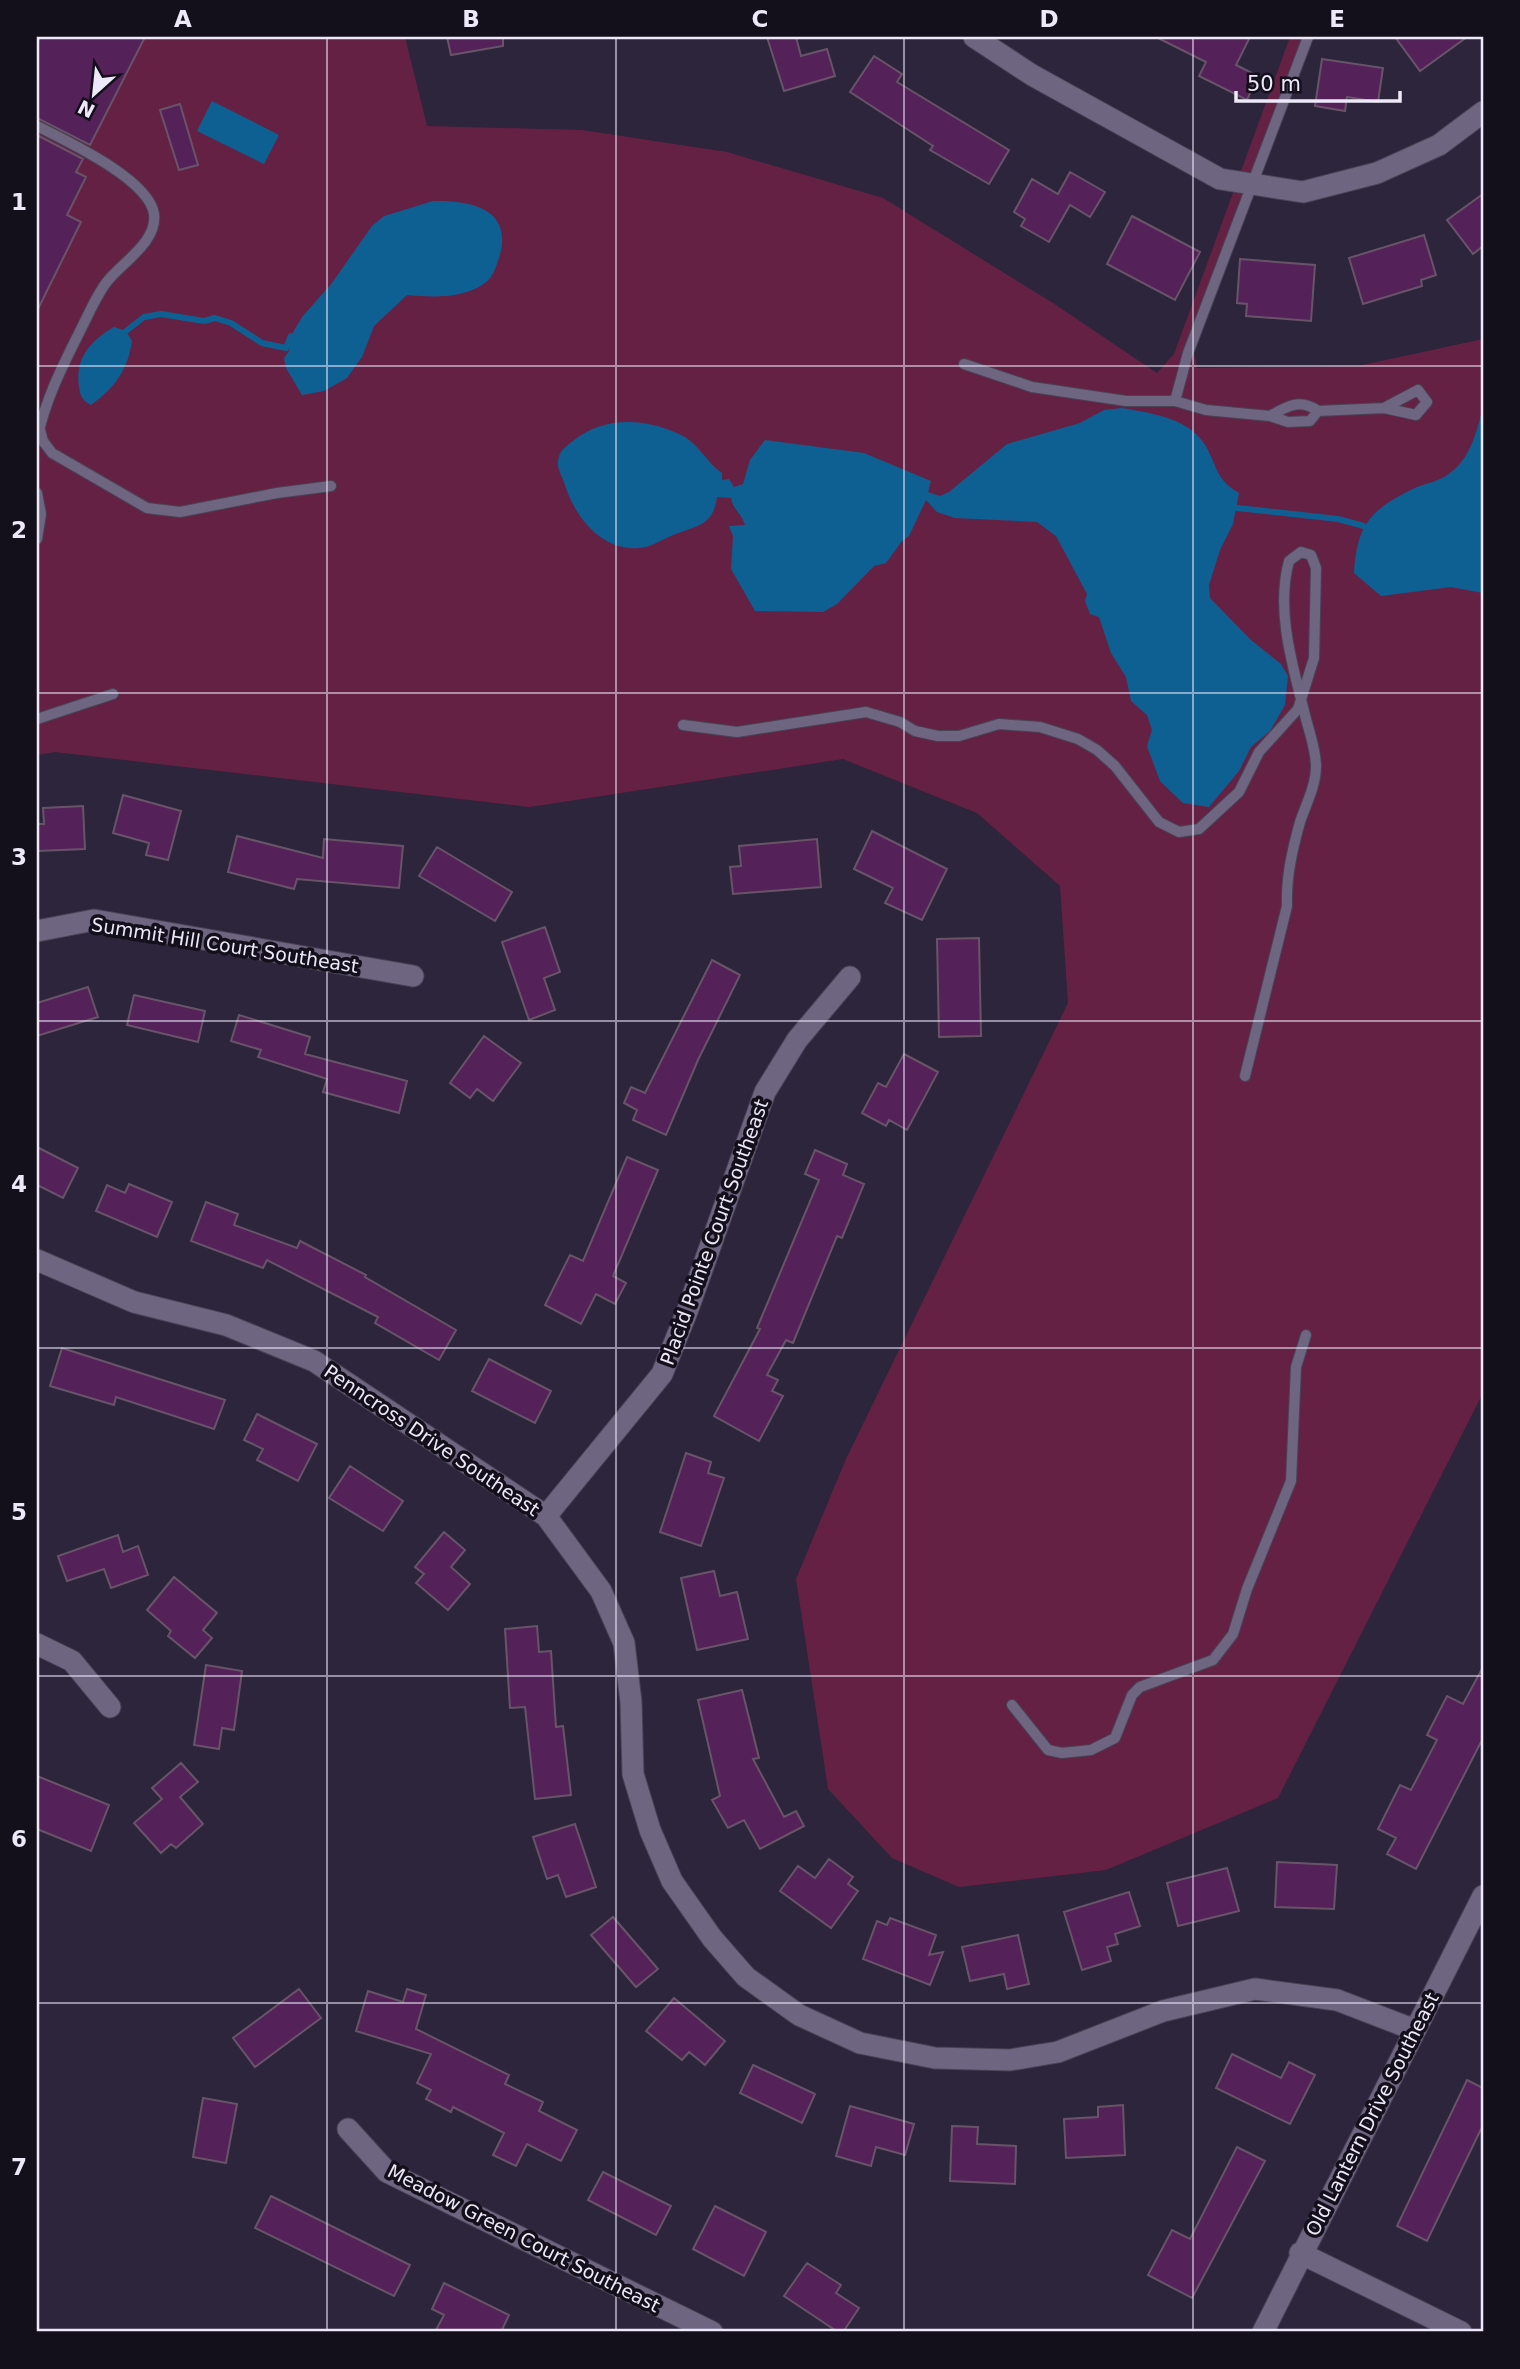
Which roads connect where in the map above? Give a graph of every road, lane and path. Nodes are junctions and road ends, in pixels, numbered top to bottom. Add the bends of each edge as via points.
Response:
1 (974, 37) edge
2 (1308, 37) edge
3 (1483, 112) edge
4 (37, 126) edge
5 (1253, 184) junction
6 (964, 364) dead end
7 (1175, 401) junction
8 (1384, 408) dead end
9 (1318, 411) junction
10 (1270, 416) junction
11 (39, 426) junction
12 (37, 439) edge
13 (331, 486) dead end
14 (37, 493) edge
15 (37, 539) edge
16 (113, 694) dead end
17 (1300, 694) junction
18 (37, 719) edge
19 (683, 725) dead end
20 (37, 931) edge
21 (413, 976) dead end
22 (849, 977) dead end
23 (1245, 1076) dead end
24 (37, 1260) edge
25 (1306, 1335) dead end
26 (546, 1516) junction
27 (37, 1643) edge
28 (1012, 1705) dead end
29 (110, 1707) dead end
30 (1483, 1896) edge
31 (1415, 2030) junction
32 (348, 2129) dead end
33 (1300, 2253) junction
34 (712, 2332) edge
35 (1262, 2332) edge
36 (1461, 2332) edge

1 - 5 street via 1031,75 1187,161 1220,178
2 - 5 lane
3 - 5 street via 1439,145 1377,173 1303,192
4 - 11 lane via 96,156 148,200 154,215 152,230 106,283 95,303 59,373
5 - 7 lane via 1188,353
6 - 7 lane via 1032,387 1126,401
7 - 10 lane via 1206,410
8 - 9 lane
9 - 10 lane via 1294,403
9 - 10 lane via 1310,421 1300,423
11 - 12 lane
11 - 13 lane via 52,453 147,508 180,512
14 - 15 lane via 41,514
16 - 18 lane
17 - 17 lane via 1285,608 1289,561 1301,552 1311,555 1316,568 1314,658
17 - 19 lane via 1298,709 1259,752 1229,804 1199,829 1179,832 1158,822 1097,750 1040,727 999,724 959,736 938,736 866,712 737,732
17 - 23 lane via 1316,763 1315,778 1290,859 1287,906
20 - 21 street, Summit Hill Court Southeast via 94,920
22 - 26 street, Placid Pointe Court Southeast via 797,1041 765,1092 662,1374
24 - 26 street, Penncross Drive Southeast via 134,1302 226,1325 314,1361
25 - 28 lane via 1296,1367 1291,1481 1236,1626 1213,1660 1140,1687 1132,1695 1115,1738 1091,1750 1048,1750
26 - 31 street, Penncross Drive Southeast via 601,1591 624,1643 633,1774 672,1881 746,1977 799,2015 860,2043 934,2058 1010,2060 1058,2052 1163,2011 1255,1989 1337,2000
27 - 29 street via 72,1661
30 - 31 street, Old Lantern Drive Southeast
31 - 33 street, Old Lantern Drive Southeast
32 - 34 street, Meadow Green Court Southeast via 387,2172
33 - 35 street, Old Lantern Drive Southeast
33 - 36 street

